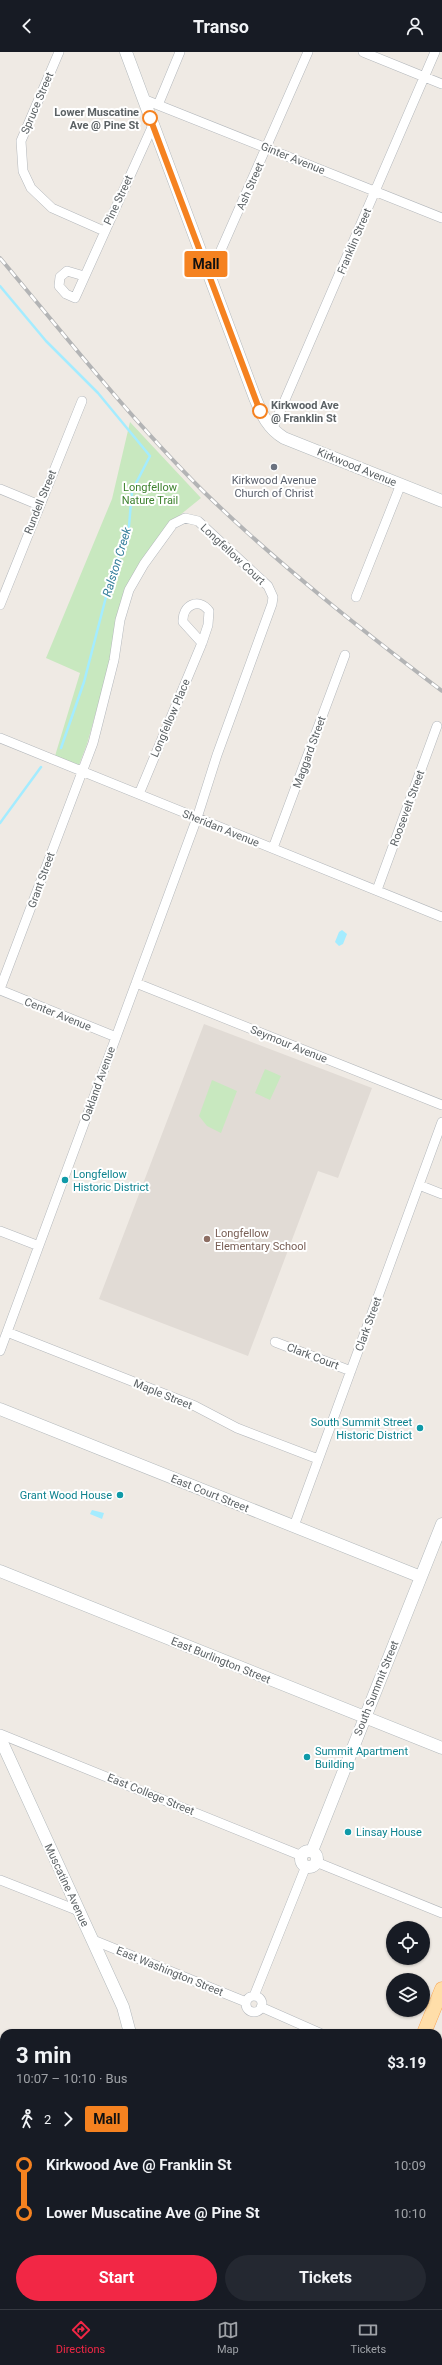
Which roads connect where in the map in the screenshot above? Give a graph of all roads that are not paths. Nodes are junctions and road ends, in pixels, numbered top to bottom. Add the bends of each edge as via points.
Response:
1 (59, 52) edge
2 (126, 52) edge
3 (180, 52) edge
4 (308, 52) edge
5 (363, 52) edge
6 (435, 52) edge
7 (424, 77) junction
8 (442, 84) edge
9 (143, 99) junction
10 (158, 105) junction
11 (152, 125) junction
12 (267, 148) junction
13 (375, 191) junction
14 (442, 218) edge
15 (104, 231) junction
16 (84, 276) dead end
17 (210, 276) junction
18 (82, 401) dead end
19 (272, 430) junction
20 (401, 484) junction
21 (0, 489) edge
22 (442, 501) edge
23 (39, 505) junction
24 (356, 597) dead end
25 (0, 605) edge
26 (202, 643) dead end
27 (344, 655) dead end
28 (437, 726) dead end
29 (0, 738) edge
30 (82, 771) junction
31 (139, 794) junction
32 (197, 818) junction
33 (273, 848) junction
34 (377, 890) junction
35 (442, 917) edge
36 (136, 983) junction
37 (0, 990) edge
38 (116, 1037) junction
39 (442, 1105) edge
40 (442, 1122) edge
41 (419, 1185) junction
42 (442, 1194) edge
43 (0, 1231) edge
44 (38, 1246) junction
45 (7, 1332) junction
46 (275, 1342) dead end
47 (0, 1351) edge
48 (351, 1371) junction
49 (0, 1409) edge
50 (318, 1459) junction
51 (442, 1524) edge
52 (294, 1526) junction
53 (0, 1571) edge
54 (421, 1577) junction
55 (365, 1717) junction
56 (0, 1734) edge
57 (0, 1738) edge
58 (442, 1748) edge
59 (309, 1859) junction
60 (0, 1880) edge
61 (79, 1911) junction
62 (442, 1912) edge
63 (93, 1940) junction
64 (442, 1989) edge
65 (254, 1996) junction
66 (246, 2002) junction
67 (261, 2007) junction
68 (129, 2029) edge
69 (311, 2029) edge
70 (426, 2029) edge

1 - 15 street, Spruce Street via 21,141 23,171 31,188 52,208
2 - 9 street
3 - 10 street
4 - 12 street, Ash Street
5 - 7 street
6 - 7 street, Franklin Street
7 - 8 street
7 - 13 street, Franklin Street
9 - 10 street, Ginter Avenue
9 - 11 street
10 - 12 street, Ginter Avenue
11 - 15 street, Pine Street
11 - 17 street
12 - 13 street, Ginter Avenue
12 - 17 street, Ash Street
13 - 14 street, Ginter Avenue
13 - 19 street, Franklin Street
15 - 16 street, Pine Street
17 - 19 street via 255,398
18 - 23 street, Rundell Street
19 - 20 street, Kirkwood Avenue via 284,438
20 - 22 street, Kirkwood Avenue
20 - 24 street
21 - 23 street
23 - 25 street, Rundell Street
26 - 31 street, Longfellow Place
27 - 33 street, Maggard Street
28 - 34 street, Roosevelt Street
29 - 30 street, Sheridan Avenue
30 - 31 street, Sheridan Avenue
30 - 32 street, Longfellow Court via 93,743 129,590 173,524 185,518 198,521 268,586 273,597
30 - 37 street, Grant Street
31 - 32 street, Sheridan Avenue
32 - 33 street, Sheridan Avenue
32 - 36 street, Oakland Avenue
33 - 34 street, Sheridan Avenue
34 - 35 street, Sheridan Avenue
36 - 38 street, Oakland Avenue
36 - 39 street, Seymour Avenue
37 - 38 street, Center Avenue
38 - 44 street, Oakland Avenue
40 - 41 street, Clark Street
41 - 42 street
41 - 48 street, Clark Street
43 - 44 street
44 - 45 street, Oakland Avenue
45 - 47 street, Oakland Avenue
45 - 50 street, Maple Street via 195,1406 237,1428
46 - 48 street, Clark Court
48 - 50 street, Clark Street
49 - 52 street, East Court Street
50 - 52 street, Clark Street
51 - 54 street, South Summit Street
52 - 54 street, East Court Street
53 - 55 street, East Burlington Street
54 - 55 street, South Summit Street
55 - 58 street, East Burlington Street
55 - 59 street, South Summit Street
56 - 59 street, East College Street
57 - 61 street, Muscatine Avenue
59 - 62 street, East College Street
59 - 65 street, South Summit Street
60 - 61 street
61 - 63 street, Muscatine Avenue
63 - 66 street, East Washington Street
63 - 68 street, Muscatine Avenue via 123,2007
64 - 70 main road
65 - 66 street
65 - 67 street via 260,1999
66 - 67 street via 250,2011 256,2011
67 - 69 street

